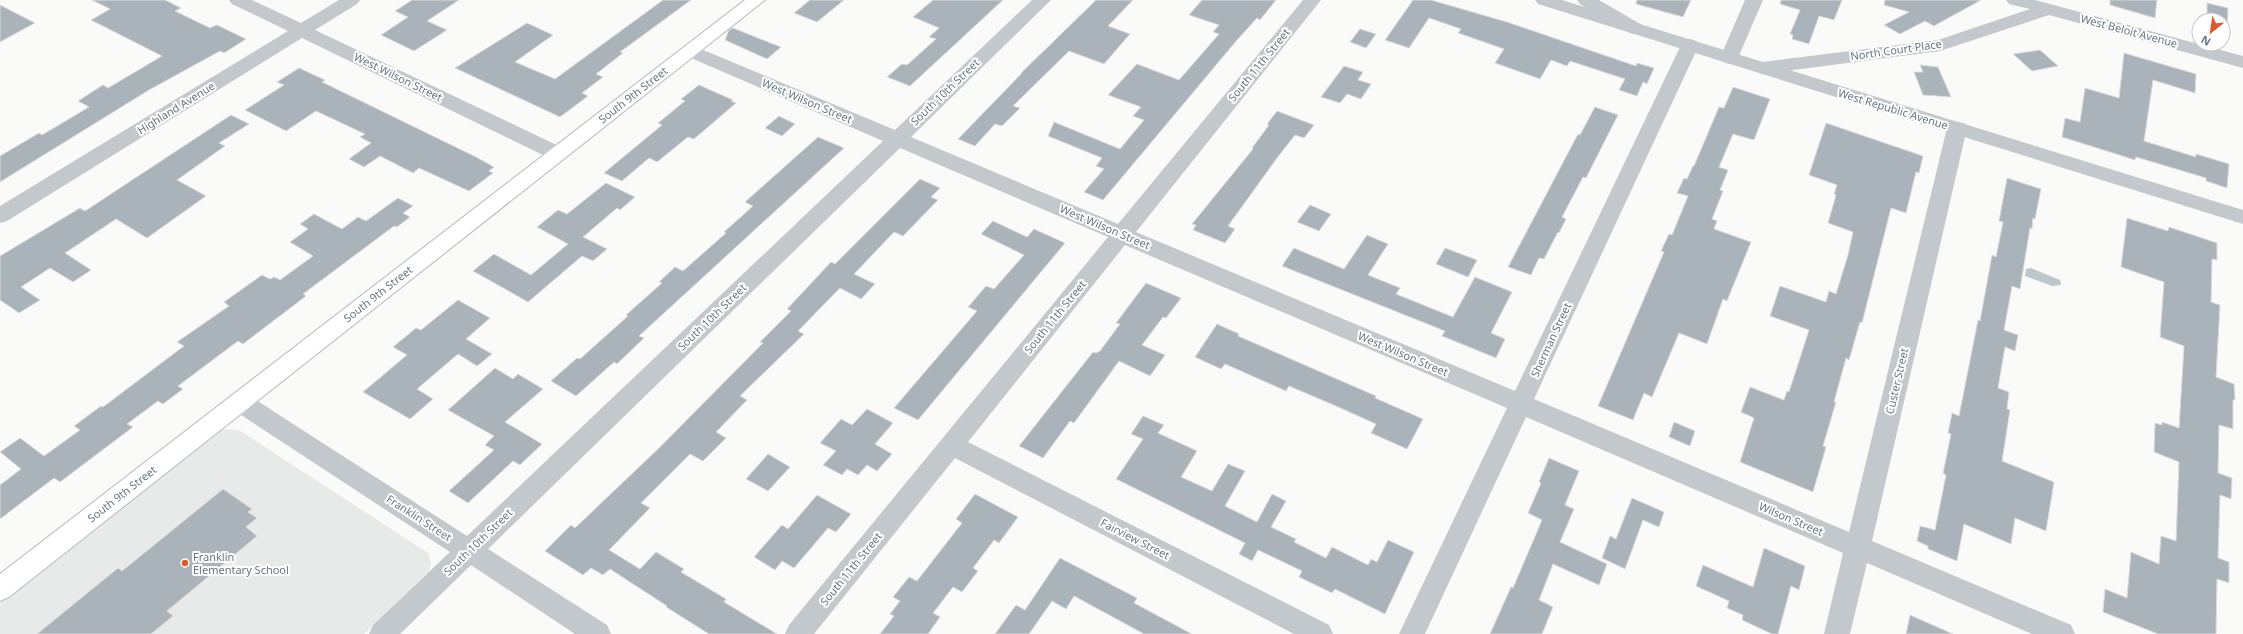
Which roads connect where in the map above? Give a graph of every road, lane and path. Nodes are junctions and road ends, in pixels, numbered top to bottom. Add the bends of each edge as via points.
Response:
1 (238, 0) edge
2 (352, 0) edge
3 (756, 0) edge
4 (1042, 0) edge
5 (1312, 0) edge
6 (1544, 0) edge
7 (1586, 0) edge
8 (1754, 0) edge
9 (2015, 0) edge
10 (2049, 9) junction
11 (1636, 29) junction
12 (302, 31) junction
13 (1690, 45) junction
14 (690, 51) junction
15 (1729, 58) junction
16 (2243, 62) edge
17 (1763, 68) junction
18 (1957, 128) junction
19 (897, 139) junction
20 (558, 154) junction
21 (0, 216) edge
22 (2243, 217) edge
23 (1122, 234) junction
24 (240, 402) junction
25 (1520, 404) junction
26 (951, 445) junction
27 (1857, 547) junction
28 (469, 550) junction
29 (0, 589) edge
30 (382, 634) edge
31 (598, 634) edge
32 (798, 634) edge
33 (1320, 634) edge
34 (1412, 634) edge
35 (1837, 634) edge
36 (2062, 634) edge

1 - 12 street, West Wilson Street
2 - 12 street, Highland Avenue
3 - 14 main road, South 9th Street
4 - 19 street, South 10th Street
5 - 23 street, South 11th Street
6 - 11 street, West Republic Avenue
7 - 11 street
8 - 15 street
9 - 10 street, West Beloit Avenue
10 - 16 street, West Beloit Avenue
10 - 17 street, North Court Place via 1940,46
11 - 13 street, West Republic Avenue
12 - 20 street, West Wilson Street
12 - 21 street, Highland Avenue
13 - 15 street, West Republic Avenue
13 - 25 street, Sherman Street
14 - 19 street, West Wilson Street
14 - 20 main road, South 9th Street
15 - 17 street, West Republic Avenue
17 - 18 street, West Republic Avenue
18 - 22 street, West Republic Avenue
18 - 27 street, Custer Street
19 - 23 street, West Wilson Street
19 - 28 street, South 10th Street
20 - 24 main road, South 9th Street
23 - 25 street, West Wilson Street
23 - 26 street, South 11th Street
24 - 28 street, Franklin Street
24 - 29 main road, South 9th Street
25 - 27 street, Wilson Street
25 - 34 street, Sherman Street
26 - 32 street, South 11th Street
26 - 33 street, Fairview Street
27 - 35 street, Custer Street
27 - 36 street, Wilson Street
28 - 30 street, South 10th Street
28 - 31 street, Franklin Street

